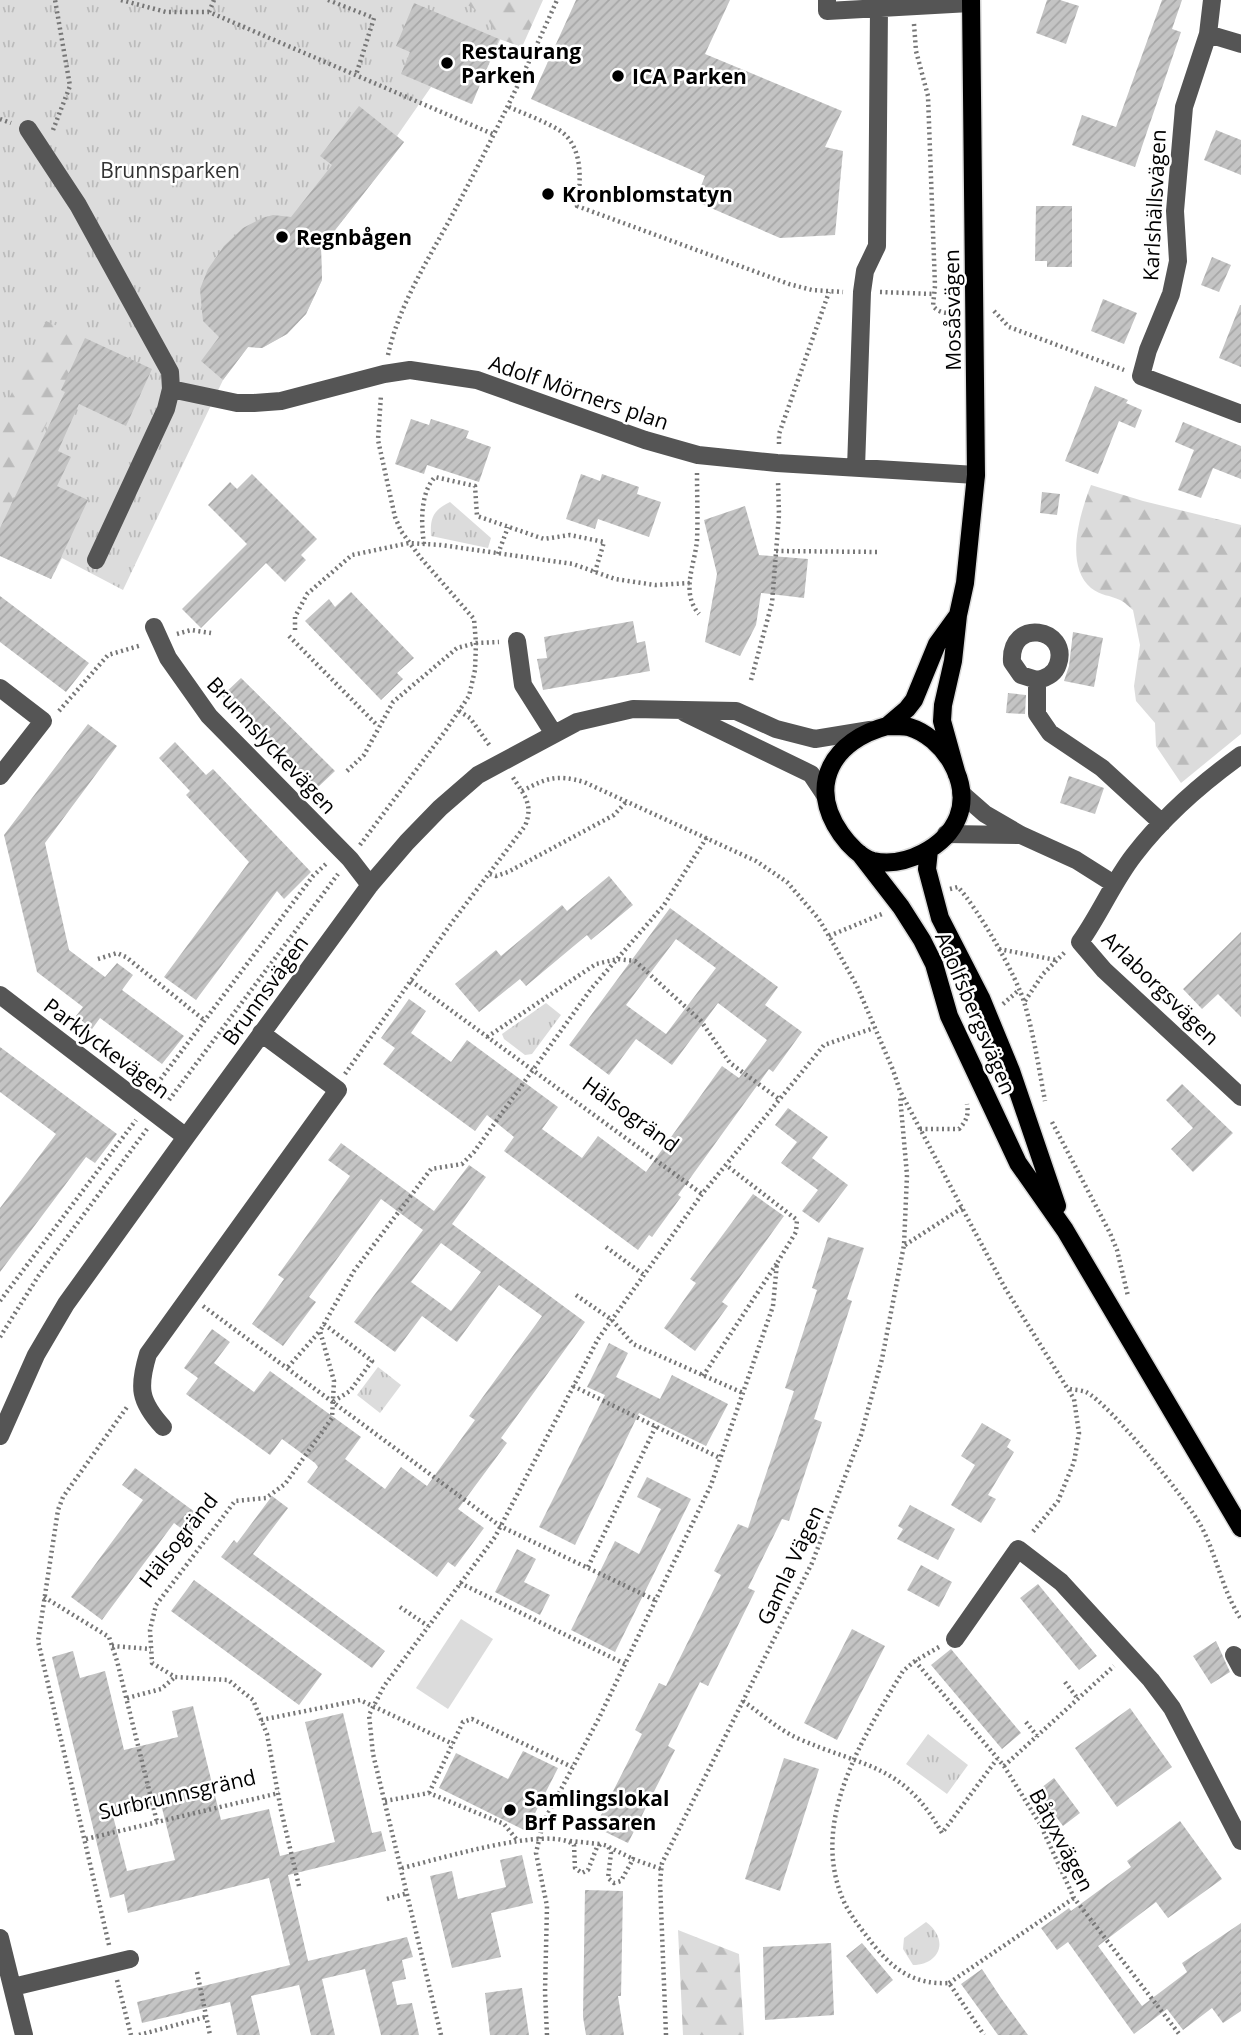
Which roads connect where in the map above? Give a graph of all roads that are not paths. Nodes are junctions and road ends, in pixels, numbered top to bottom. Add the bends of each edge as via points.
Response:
1 (827, 0) edge
2 (1212, 0) edge
3 (970, 1) edge
4 (879, 7) junction
5 (1208, 34) junction
6 (1241, 44) edge
7 (28, 129) dead end
8 (171, 389) junction
9 (1241, 414) edge
10 (856, 468) junction
11 (976, 475) junction
12 (96, 560) dead end
13 (958, 615) junction
14 (156, 634) road end
15 (517, 640) road end
16 (1037, 680) dead end
17 (0, 688) edge
18 (682, 711) junction
19 (879, 728) junction
20 (554, 734) junction
21 (1241, 755) edge
22 (957, 775) junction
23 (0, 776) edge
24 (961, 793) junction
25 (825, 795) junction
26 (1162, 823) junction
27 (946, 834) junction
28 (1021, 835) junction
29 (929, 850) junction
30 (860, 854) junction
31 (1114, 884) junction
32 (370, 885) junction
33 (0, 996) edge
34 (261, 1033) junction
35 (1241, 1097) edge
36 (186, 1137) junction
37 (1065, 1230) junction
38 (163, 1427) dead end
39 (0, 1436) edge
40 (1241, 1528) edge
41 (955, 1639) road end
42 (1241, 1841) edge
43 (0, 1938) edge
44 (122, 1962) road end
45 (13, 1987) junction
46 (24, 2035) edge

1 - 4 street via 827,11
2 - 5 street, Karlshällsvägen
3 - 4 street
3 - 11 main road, Mosåsvägen
4 - 10 street via 877,246 865,271 862,292
5 - 6 street
5 - 9 street, Karlshällsvägen via 1184,107 1175,211 1178,261 1142,376
7 - 8 street via 78,205 170,372
8 - 10 street, Adolf Mörners plan via 237,402 281,401 410,370 477,380 698,455
8 - 12 street
10 - 11 street, Adolf Mörners plan
11 - 13 main road, Mosåsvägen
13 - 19 main road, Mosåsvägen via 937,644 914,700
13 - 22 main road, Mosåsvägen via 942,721
14 - 32 street, Brunnslyckevägen via 209,716
15 - 20 street via 523,685
16 - 26 street via 1037,714 1050,733 1102,768
17 - 23 street via 43,721
18 - 19 street, Brunnsvägen via 736,711 776,729 815,739
18 - 20 street, Brunnsvägen via 632,709 577,722
18 - 25 street, Brunnsvägen via 811,774
19 - 22 main road via 908,727 926,737 946,753
19 - 25 main road via 855,738 831,764
20 - 32 street, Brunnsvägen via 478,775 440,808
21 - 26 street
22 - 24 main road
24 - 27 main road via 958,816
24 - 28 street
25 - 30 main road via 835,826
26 - 31 street
27 - 28 street
27 - 29 main road
28 - 31 street via 1076,860
29 - 30 main road via 888,862
29 - 37 main road, Adolfsbergsvägen via 927,869 940,918 1012,1071
30 - 37 main road, Adolfsbergsvägen via 922,940 949,1016 1006,1139
31 - 35 street, Arlaborgsvägen via 1080,942 1104,970
32 - 34 street, Brunnsvägen
33 - 36 street, Parklyckevägen
34 - 36 street, Brunnsvägen
34 - 38 street via 338,1090 148,1354 141,1376 142,1396
36 - 39 street, Brunnsvägen via 66,1304 36,1355
37 - 40 main road, Adolfsbergsvägen
41 - 42 street via 1017,1549 1061,1582 1152,1679 1172,1708
43 - 45 street
44 - 45 street
45 - 46 street

